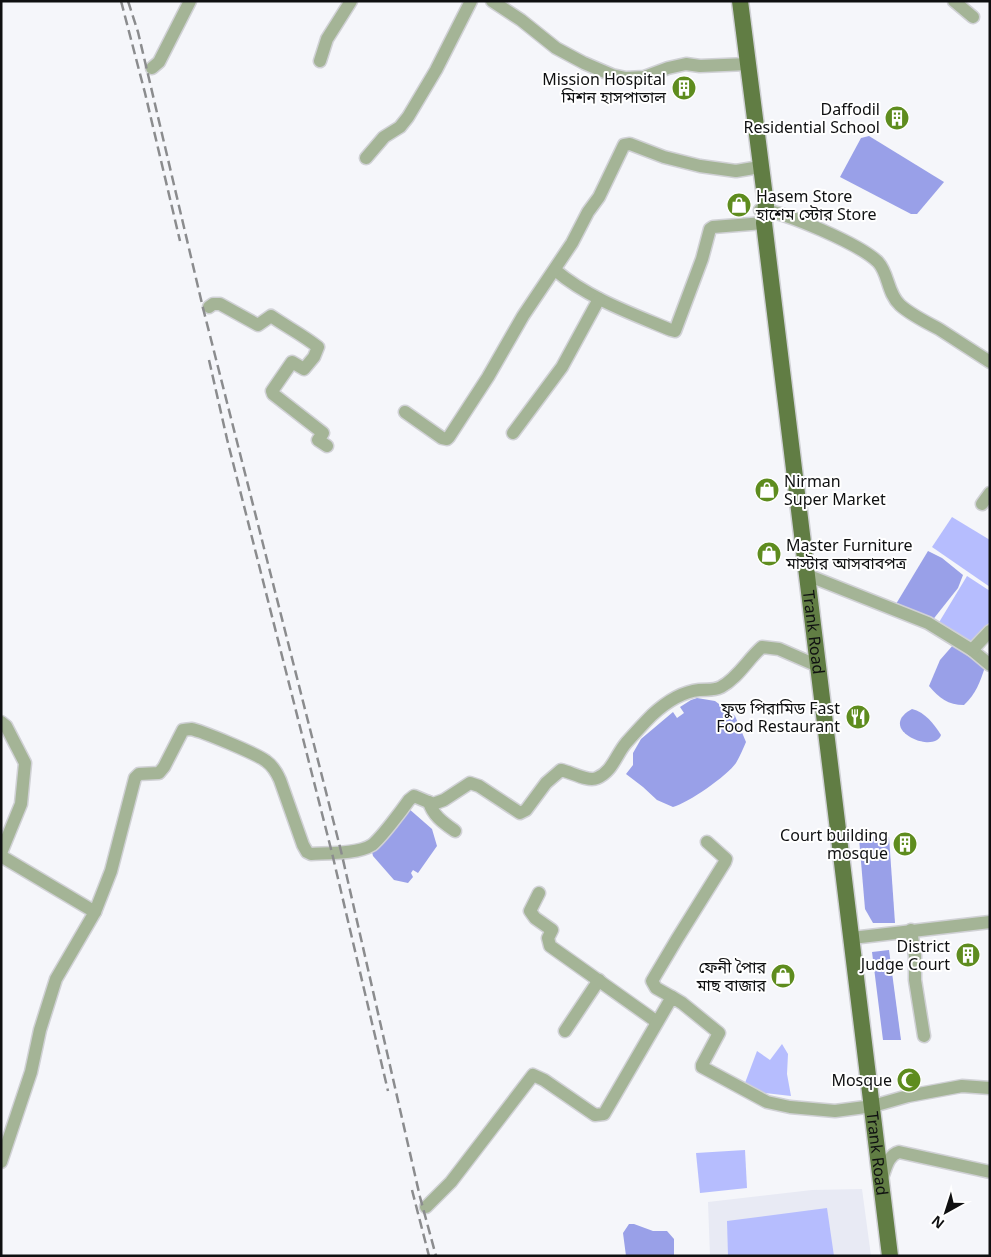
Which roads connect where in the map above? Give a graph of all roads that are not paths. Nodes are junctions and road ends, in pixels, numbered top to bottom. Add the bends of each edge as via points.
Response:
1 (190, 1) edge
2 (352, 1) edge
3 (471, 1) edge
4 (492, 1) edge
5 (733, 1) edge
6 (740, 1) edge
7 (954, 1) edge
8 (972, 17) dead end
9 (320, 61) dead end
10 (744, 64) junction
11 (152, 68) dead end
12 (366, 158) dead end
13 (754, 168) junction
14 (764, 215) junction
15 (554, 270) junction
16 (599, 299) junction
17 (209, 307) dead end
18 (990, 362) edge
19 (405, 412) dead end
20 (513, 433) dead end
21 (327, 446) dead end
22 (990, 493) edge
23 (982, 504) dead end
24 (807, 575) junction
25 (990, 631) edge
26 (972, 650) junction
27 (818, 666) junction
28 (990, 666) edge
29 (1, 722) edge
30 (429, 802) junction
31 (455, 831) dead end
32 (707, 842) dead end
33 (1, 854) edge
34 (539, 893) dead end
35 (95, 912) junction
36 (990, 922) edge
37 (911, 930) junction
38 (852, 938) junction
39 (599, 980) junction
40 (672, 997) junction
41 (657, 1022) junction
42 (565, 1030) dead end
43 (924, 1036) dead end
44 (990, 1088) edge
45 (873, 1106) junction
46 (1, 1162) edge
47 (990, 1172) edge
48 (882, 1178) junction
49 (426, 1207) dead end
50 (890, 1256) edge

1 - 11 street via 159,62
2 - 9 street via 327,39
3 - 12 street via 408,117
4 - 10 street via 556,48 612,75 644,78 686,64
5 - 10 main road, Trank Road
6 - 10 main road, Trank Road
7 - 8 street
10 - 13 main road, Trank Road
10 - 14 main road, Trank Road
13 - 14 main road, Trank Road
13 - 15 street via 736,171 700,166 630,144 624,145 599,197
14 - 16 street via 710,230 675,331
14 - 18 street via 822,231 877,261 900,305
14 - 24 main road, Trank Road
15 - 16 street
15 - 19 street via 447,439
16 - 20 street via 562,367
17 - 21 street via 220,304 258,325 271,316 303,334 318,347 304,369 292,362 272,394 323,433 318,440
22 - 23 street
24 - 26 street via 928,623
24 - 27 main road, Trank Road
25 - 26 street
26 - 28 street
27 - 30 street via 779,650 762,647 721,687 673,698 652,715 624,745 608,772 593,780 561,770 520,814 470,783 444,800 433,804
27 - 38 main road, Trank Road
29 - 33 street via 24,763 21,804
30 - 31 street via 431,811
30 - 35 street via 414,796 373,844 363,849 312,854 303,845 280,780 267,761 204,734 184,730 159,774 139,774 135,778 111,871
32 - 40 street via 723,855 725,862 652,982
33 - 35 street
34 - 39 street via 530,911 552,930 548,938 550,946
35 - 46 street via 56,979
36 - 37 street
37 - 38 street
37 - 43 street
38 - 45 main road, Trank Road
39 - 41 street
39 - 42 street
40 - 41 street
40 - 45 street via 720,1033 702,1065 705,1069 768,1102 790,1107 835,1111
41 - 49 street via 604,1114 595,1115 533,1075 451,1182
44 - 45 street via 962,1086
45 - 48 main road, Trank Road
47 - 48 street via 899,1152 890,1158
48 - 50 main road, Trank Road

